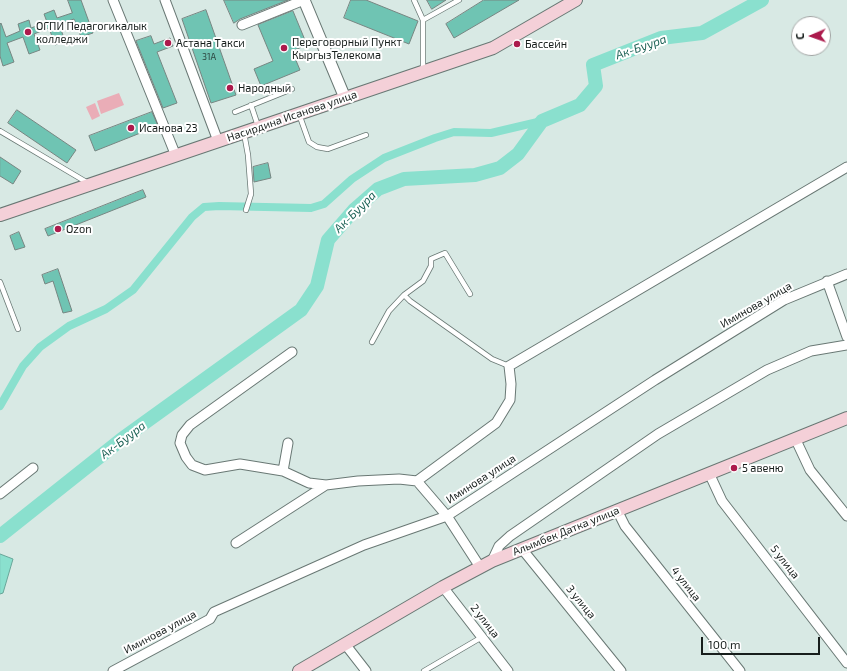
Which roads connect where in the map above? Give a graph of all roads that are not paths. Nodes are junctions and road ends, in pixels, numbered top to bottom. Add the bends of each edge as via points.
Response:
1 (113, 0) edge
2 (165, 0) edge
3 (304, 0) edge
4 (414, 0) edge
5 (458, 0) edge
6 (576, 0) edge
7 (423, 20) junction
8 (242, 25) dead end
9 (423, 72) junction
10 (292, 88) dead end
11 (345, 98) junction
12 (251, 105) junction
13 (234, 112) dead end
14 (299, 114) junction
15 (258, 128) junction
16 (0, 131) edge
17 (244, 133) junction
18 (366, 135) dead end
19 (218, 141) junction
20 (176, 156) junction
21 (847, 167) edge
22 (91, 185) junction
23 (246, 210) dead end
24 (0, 216) edge
25 (847, 274) edge
26 (827, 281) junction
27 (0, 282) edge
28 (470, 294) dead end
29 (404, 295) junction
30 (18, 328) dead end
31 (847, 336) edge
32 (372, 342) dead end
33 (847, 345) edge
34 (292, 352) dead end
35 (509, 366) junction
36 (847, 418) edge
37 (795, 438) junction
38 (288, 443) dead end
39 (33, 468) dead end
40 (284, 471) junction
41 (710, 473) junction
42 (417, 482) junction
43 (326, 485) junction
44 (0, 494) edge
45 (617, 510) junction
46 (447, 516) junction
47 (847, 516) edge
48 (236, 543) dead end
49 (522, 549) junction
50 (492, 561) junction
51 (480, 567) junction
52 (442, 587) junction
53 (482, 637) junction
54 (345, 644) junction
55 (847, 663) edge
56 (114, 671) edge
57 (299, 671) edge
58 (366, 671) edge
59 (424, 671) edge
60 (508, 671) edge
61 (621, 671) edge
62 (740, 671) edge

1 - 20 street
2 - 19 street
3 - 8 street
3 - 11 street
4 - 7 lane
5 - 7 lane
6 - 9 main road, Насирдина Исанова улица via 493,48
7 - 9 lane
9 - 11 main road, Насирдина Исанова улица
10 - 12 lane
11 - 14 main road, Насирдина Исанова улица
12 - 13 lane
12 - 15 lane
14 - 15 main road, Насирдина Исанова улица
14 - 18 lane via 309,142 317,148 328,149
15 - 17 main road, Насирдина Исанова улица
16 - 22 lane
17 - 19 main road, Насирдина Исанова улица
17 - 23 lane via 251,194
19 - 20 main road, Насирдина Исанова улица
20 - 22 main road, Насирдина Исанова улица
21 - 35 street
22 - 24 main road, Насирдина Исанова улица
25 - 26 street, Иминова улица
26 - 31 street
26 - 46 street, Иминова улица via 770,308
27 - 30 lane
28 - 29 lane via 445,253 431,259 431,266 423,281
29 - 32 lane via 390,311
29 - 35 lane via 492,359
33 - 50 street via 811,351 767,370 658,434 510,536 499,546
34 - 40 street via 190,425 182,435 180,443 192,465 205,470 240,464
35 - 42 street via 512,384 510,400 496,423
36 - 37 main road, Алымбек Датка улица
37 - 41 main road, Алымбек Датка улица
37 - 47 street via 810,470
38 - 40 street
39 - 44 street
40 - 43 street via 309,483
41 - 45 main road, Алымбек Датка улица
41 - 55 street, 5 улица via 722,501
42 - 43 street via 399,479
42 - 46 street
43 - 48 street
45 - 49 main road, Алымбек Датка улица
45 - 62 street, 4 улица via 625,526
46 - 51 street
46 - 56 street, Иминова улица via 364,546 214,612 210,619
49 - 50 main road, Алымбек Датка улица
49 - 61 street, 3 улица
50 - 51 main road, Алымбек Датка улица
51 - 52 main road, Алымбек Датка улица
52 - 53 street, 2 улица
52 - 54 main road, Алымбек Датка улица
53 - 59 lane
53 - 60 street, 2 улица
54 - 57 main road, Алымбек Датка улица
54 - 58 street

